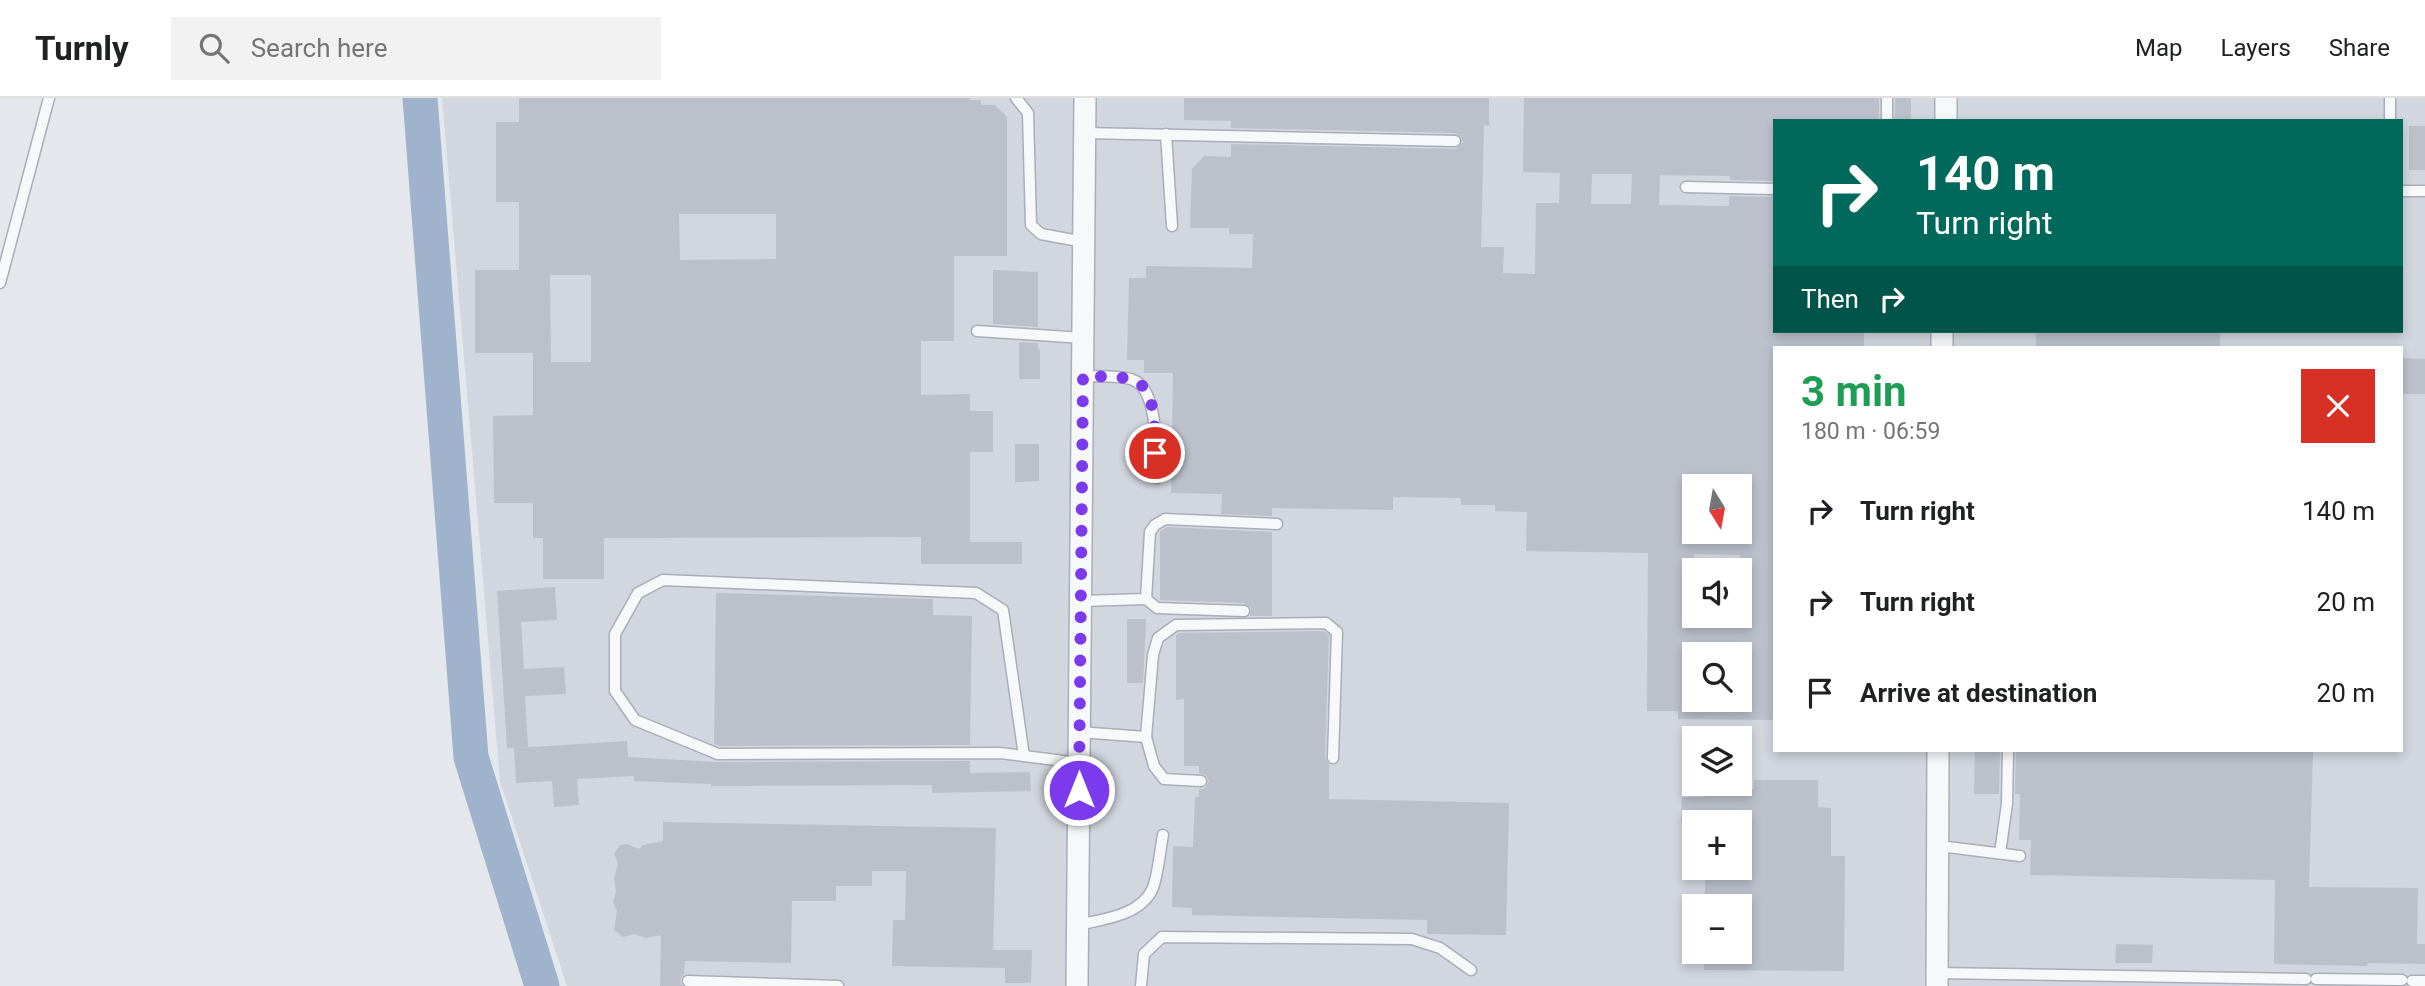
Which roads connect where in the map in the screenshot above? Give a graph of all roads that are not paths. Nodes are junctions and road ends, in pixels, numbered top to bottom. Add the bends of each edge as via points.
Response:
1 (49, 98) edge
2 (1016, 98) edge
3 (1085, 98) edge
4 (1887, 98) edge
5 (1946, 98) edge
6 (2390, 98) edge
7 (1887, 119) edge
8 (1946, 119) edge
9 (2390, 119) edge
10 (1085, 133) junction
11 (1166, 134) junction
12 (1455, 141) dead end
13 (1686, 187) dead end
14 (1773, 189) edge
15 (2403, 191) edge
16 (2425, 191) edge
17 (1172, 226) dead end
18 (1084, 242) junction
19 (0, 283) edge
20 (977, 331) dead end
21 (1083, 338) junction
22 (1083, 376) junction
23 (1157, 478) dead end
24 (1277, 524) dead end
25 (1146, 599) junction
26 (1081, 601) junction
27 (1244, 611) dead end
28 (1079, 732) junction
29 (1146, 737) junction
30 (1938, 752) edge
31 (2008, 752) edge
32 (1024, 755) junction
33 (1333, 758) dead end
34 (1079, 763) junction
35 (1201, 781) dead end
36 (1163, 835) dead end
37 (1939, 846) junction
38 (2000, 853) junction
39 (2020, 856) dead end
40 (1078, 925) junction
41 (1471, 970) dead end
42 (1937, 979) edge
43 (688, 981) dead end
44 (2425, 981) edge
45 (838, 986) edge
46 (1077, 986) edge
47 (1141, 986) edge

1 - 19 lane
2 - 18 lane via 1028,113 1031,225 1041,234
3 - 10 street
4 - 7 lane
5 - 8 street
6 - 9 lane
10 - 11 lane
10 - 18 street
11 - 12 lane
11 - 17 lane
13 - 14 lane
15 - 16 lane
18 - 21 street
20 - 21 lane
21 - 22 street
22 - 23 lane via 1133,380 1144,388 1152,403
22 - 26 street
24 - 25 lane via 1165,519 1150,532
25 - 26 lane
25 - 27 lane via 1157,608
26 - 28 street
28 - 29 lane
28 - 34 street
29 - 33 lane via 1153,654 1158,638 1176,625 1326,623 1337,632
29 - 35 lane via 1154,766 1164,779
30 - 37 street
31 - 38 lane
32 - 32 lane via 718,754 635,720 615,691 615,634 638,593 663,580 976,593 1003,610
32 - 34 lane
34 - 40 street
36 - 40 lane via 1152,890 1138,907
37 - 38 lane
37 - 42 street
38 - 39 lane
40 - 46 street
41 - 47 lane via 1440,948 1412,939 1162,937 1144,954
42 - 44 lane
43 - 45 lane

